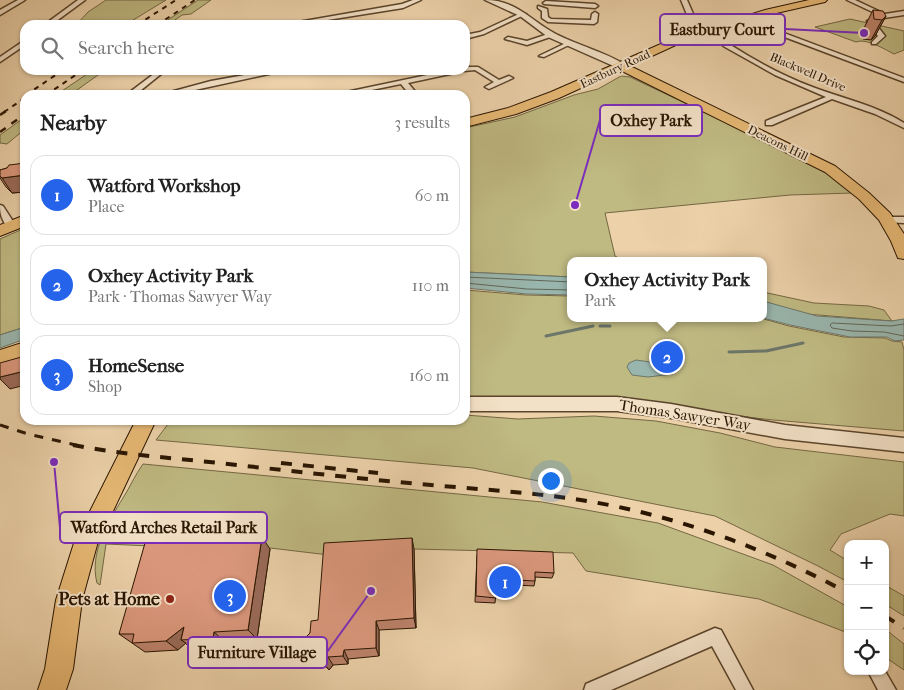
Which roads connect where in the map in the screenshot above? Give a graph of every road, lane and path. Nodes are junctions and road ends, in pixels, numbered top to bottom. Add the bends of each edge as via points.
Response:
1 (22, 0) edge
2 (82, 0) edge
3 (418, 0) edge
4 (489, 0) edge
5 (684, 0) edge
6 (822, 0) edge
7 (850, 0) edge
8 (544, 3) edge
9 (596, 8) edge
10 (0, 13) edge
11 (521, 13) junction
12 (904, 13) edge
13 (883, 16) junction
14 (55, 20) edge
15 (315, 20) edge
16 (744, 20) junction
17 (904, 20) edge
18 (708, 32) junction
19 (551, 35) junction
20 (470, 36) edge
21 (508, 39) dead end
22 (570, 43) junction
23 (874, 43) dead end
24 (20, 46) edge
25 (542, 56) dead end
26 (0, 60) edge
27 (621, 66) junction
28 (470, 69) edge
29 (156, 75) edge
30 (257, 75) edge
31 (435, 75) edge
32 (509, 78) dead end
33 (904, 80) edge
34 (403, 82) junction
35 (498, 82) junction
36 (489, 87) dead end
37 (137, 90) edge
38 (184, 90) edge
39 (359, 90) edge
40 (410, 90) edge
41 (832, 97) junction
42 (470, 122) edge
43 (769, 123) dead end
44 (904, 126) edge
45 (0, 208) edge
46 (887, 220) junction
47 (904, 220) edge
48 (12, 226) edge
49 (904, 254) edge
50 (20, 351) edge
51 (0, 358) edge
52 (470, 404) edge
53 (144, 425) edge
54 (904, 444) edge
55 (879, 675) edge
56 (52, 690) edge
57 (592, 690) edge
58 (745, 690) edge
59 (888, 690) edge

1 - 10 street
2 - 14 street
3 - 15 street via 403,6
4 - 11 street
5 - 18 street, Blackwell Drive via 693,20
6 - 16 main road, Eastbury Road
7 - 13 street
8 - 9 street
8 - 9 street via 548,20 589,23 596,20
8 - 11 street
11 - 19 street
11 - 20 street
12 - 13 street
13 - 17 street
13 - 23 street via 870,21 882,36
16 - 18 main road, Eastbury Road
16 - 33 street
18 - 27 main road, Eastbury Road via 674,42
18 - 41 street, Blackwell Drive via 771,71
19 - 21 street via 527,43
19 - 22 street
22 - 25 street
22 - 27 street
24 - 26 street
27 - 42 main road, Eastbury Road via 554,96
27 - 46 main road, Deacons Hill via 830,169
28 - 35 street via 476,68
29 - 37 street
30 - 38 street
31 - 34 street
32 - 35 street
34 - 39 street
34 - 40 street
35 - 36 street
41 - 43 street
41 - 44 street, Blackwell Drive via 882,114
45 - 48 street
46 - 47 street
46 - 49 main road, Deacons Hill via 897,234
50 - 51 main road
52 - 54 street, Thomas Sawyer Way via 617,404 785,432
53 - 56 main road via 86,542 69,600 59,669
55 - 59 street
57 - 58 street via 714,636

